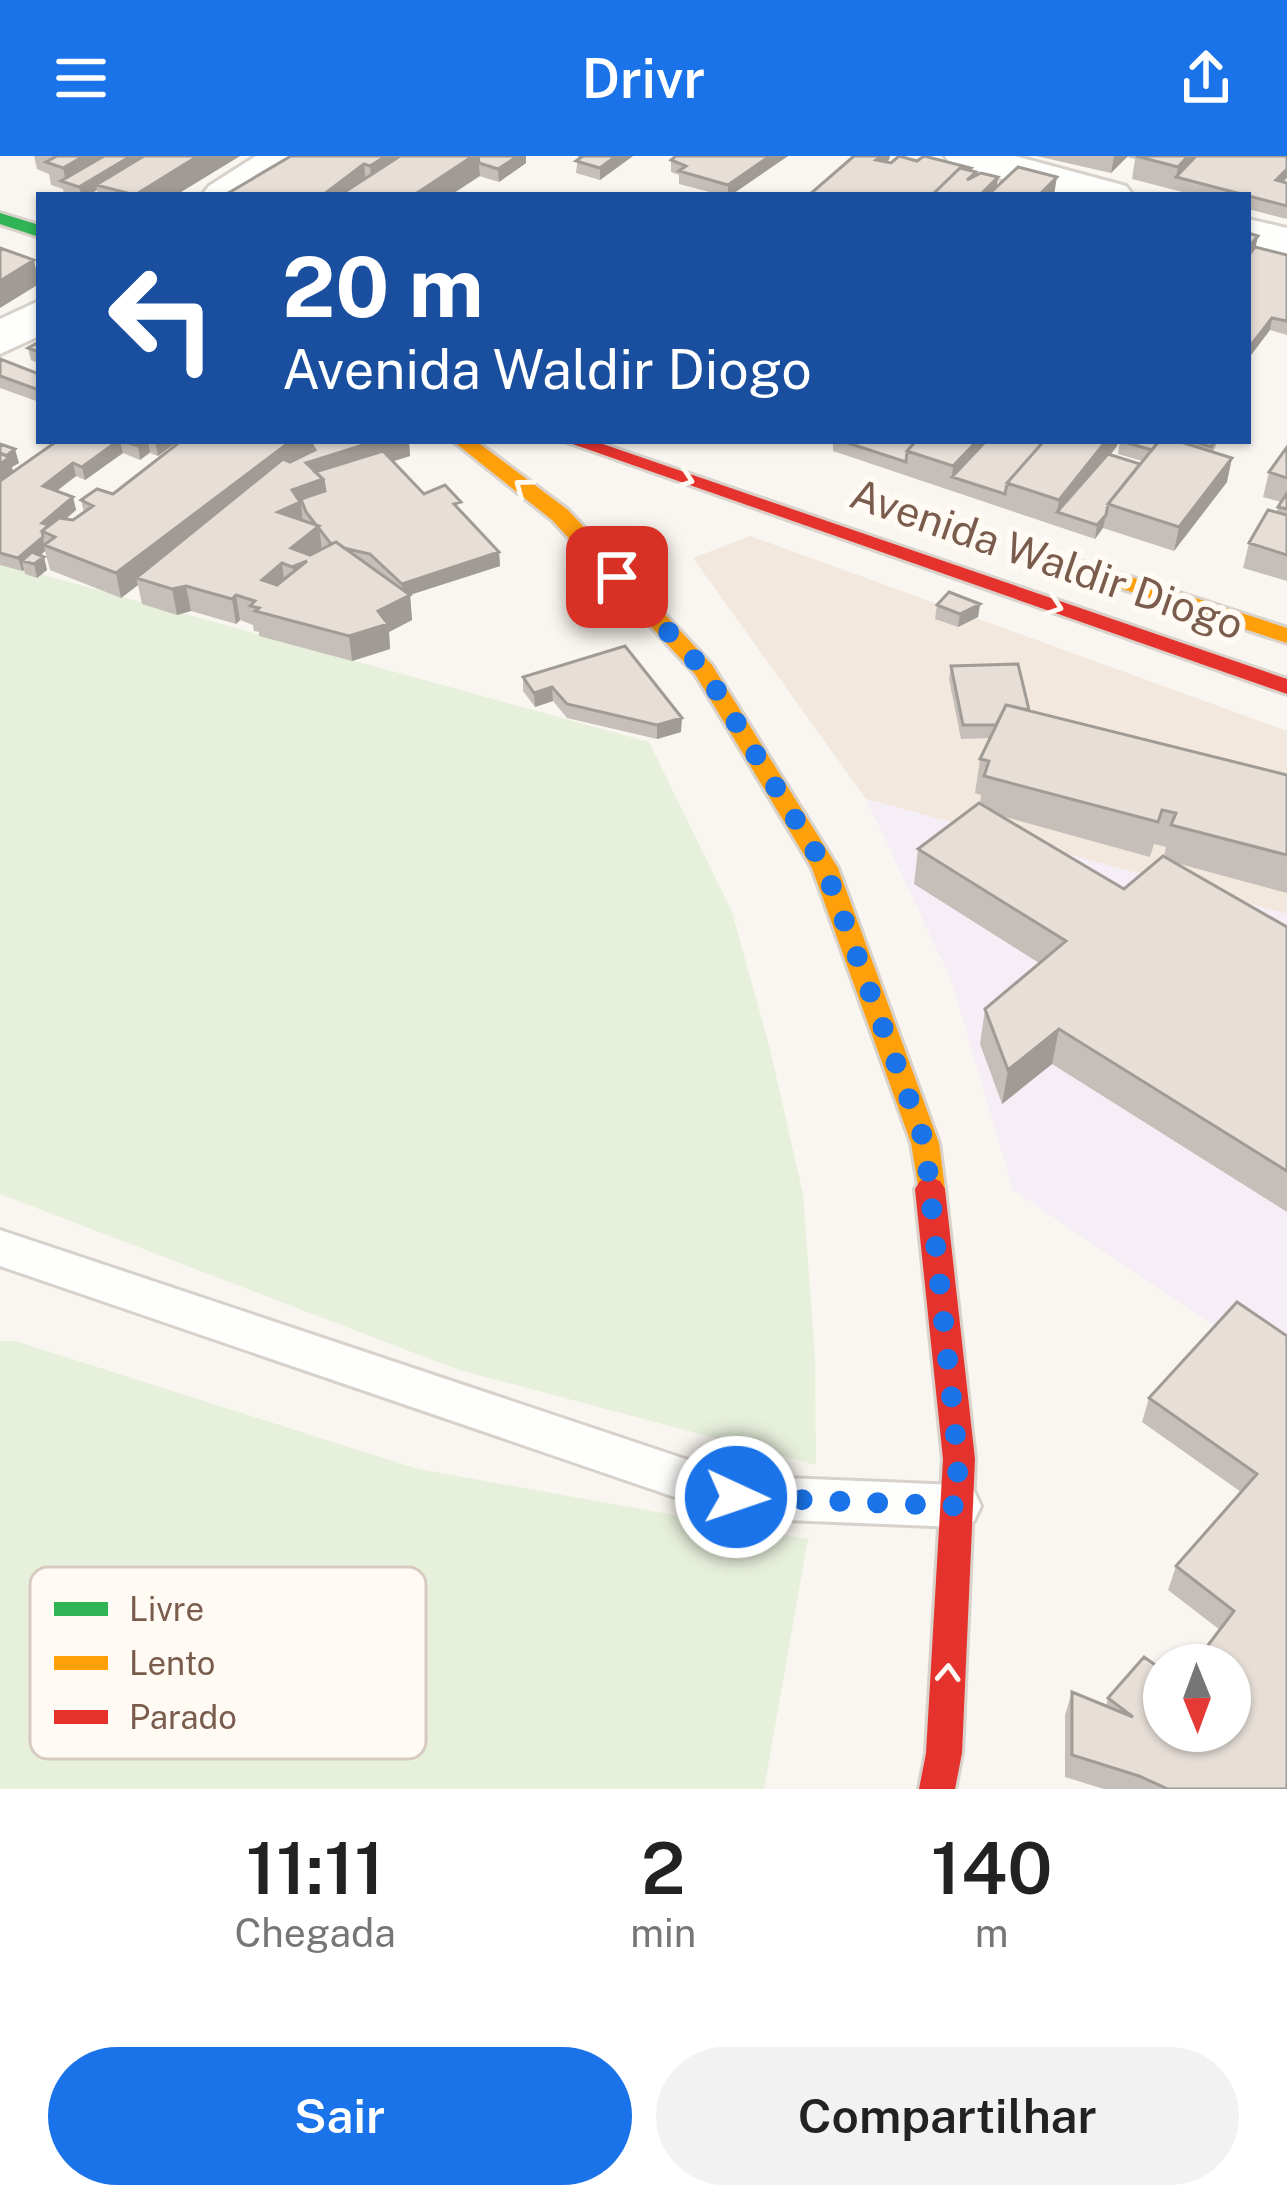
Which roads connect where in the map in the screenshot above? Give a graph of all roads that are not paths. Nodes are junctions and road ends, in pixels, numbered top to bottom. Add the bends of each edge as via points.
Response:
1 (286, 156) edge
2 (966, 156) edge
3 (229, 192) edge
4 (1100, 192) edge
5 (0, 218) edge
6 (36, 230) edge
7 (1251, 233) edge
8 (1287, 242) edge
9 (36, 317) edge
10 (0, 340) edge
11 (467, 444) edge
12 (583, 444) edge
13 (1054, 559) dead end
14 (1210, 610) junction
15 (1287, 636) edge
16 (1175, 648) junction
17 (1287, 687) edge
18 (0, 1248) edge
19 (957, 1506) junction
20 (938, 1789) edge

1 - 3 street
2 - 4 street
5 - 6 main road
7 - 8 street
9 - 10 street
19 -> 11 main road via 925,1143 825,868 704,670 560,515
12 -> 16 main road, Avenida Waldir Diogo
13 - 14 main road, Avenida Waldir Diogo
14 - 15 main road, Avenida Waldir Diogo
14 - 16 main road
16 - 17 main road, Avenida Waldir Diogo
18 - 19 lane via 736,1497
20 -> 19 main road

